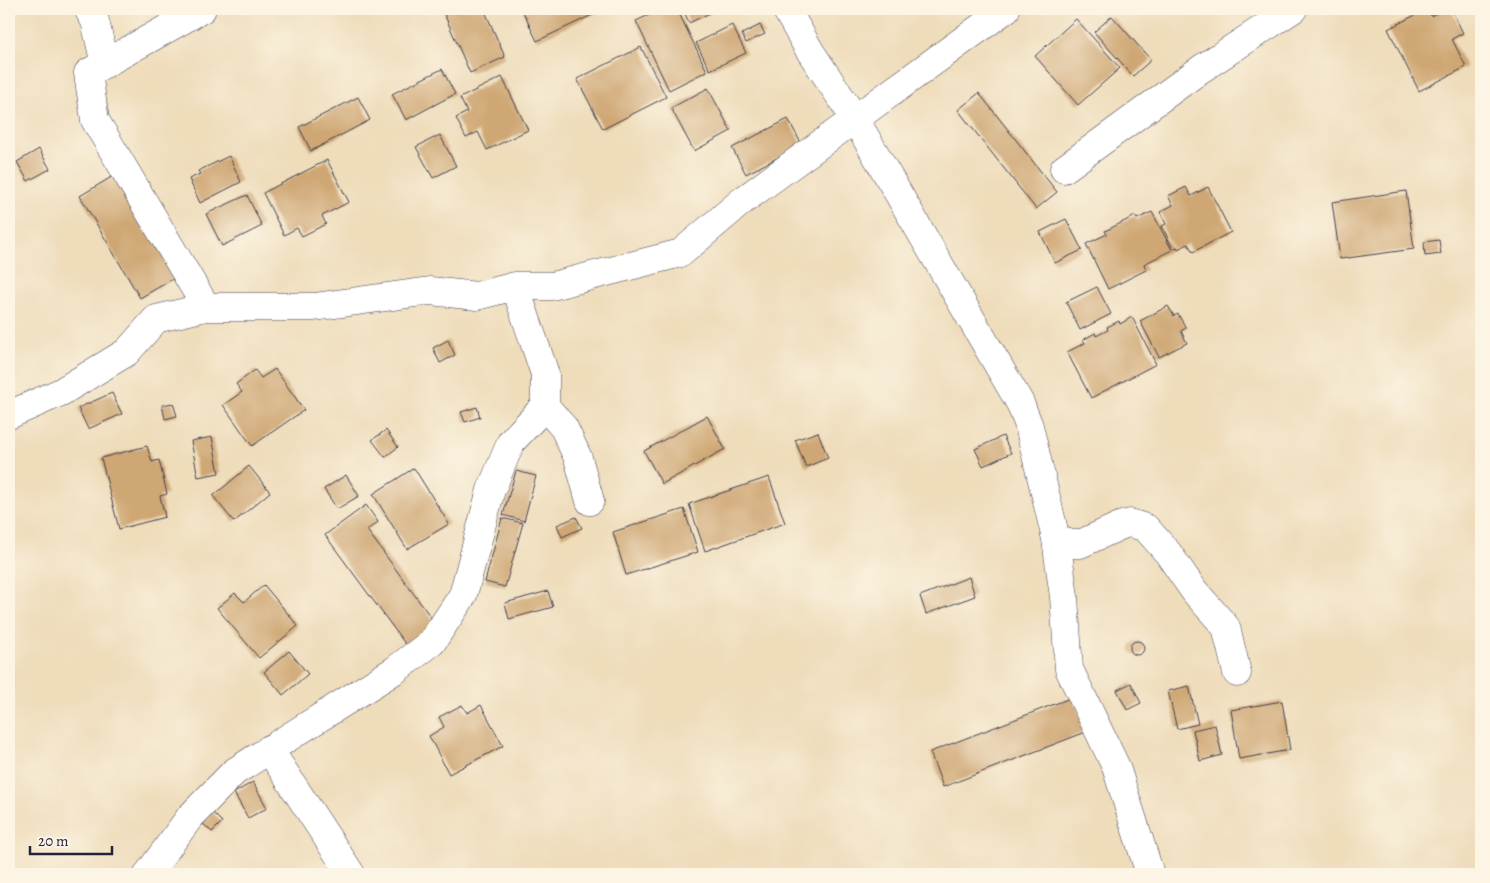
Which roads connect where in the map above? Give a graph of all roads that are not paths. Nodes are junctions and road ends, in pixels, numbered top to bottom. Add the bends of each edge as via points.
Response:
1 (88, 9) edge
2 (202, 9) edge
3 (786, 9) edge
4 (1006, 9) edge
5 (1293, 9) edge
6 (104, 64) junction
7 (855, 119) junction
8 (1064, 169) dead end
9 (515, 286) junction
10 (206, 307) junction
11 (545, 406) junction
12 (9, 415) edge
13 (590, 501) dead end
14 (1056, 539) junction
15 (1237, 674) dead end
16 (269, 749) junction
17 (148, 874) edge
18 (351, 874) edge
19 (1150, 874) edge

1 - 6 street via 95,20
2 - 6 street
3 - 7 street
4 - 7 street
5 - 8 street via 1201,69
6 - 10 street via 88,74 95,120
7 - 9 street via 742,201 681,253 552,286
7 - 14 street via 1020,403 1029,426
9 - 10 street via 477,296 430,291 314,307
9 - 11 street via 544,374
10 - 12 street via 156,319 127,352 62,392
11 - 13 street via 564,428 578,458
11 - 16 street via 511,442 491,490 463,595 432,642 396,670
14 - 15 street via 1080,544 1130,523 1146,528 1226,627
14 - 19 street via 1069,669 1116,767
16 - 17 street via 234,772 190,817
16 - 18 street

